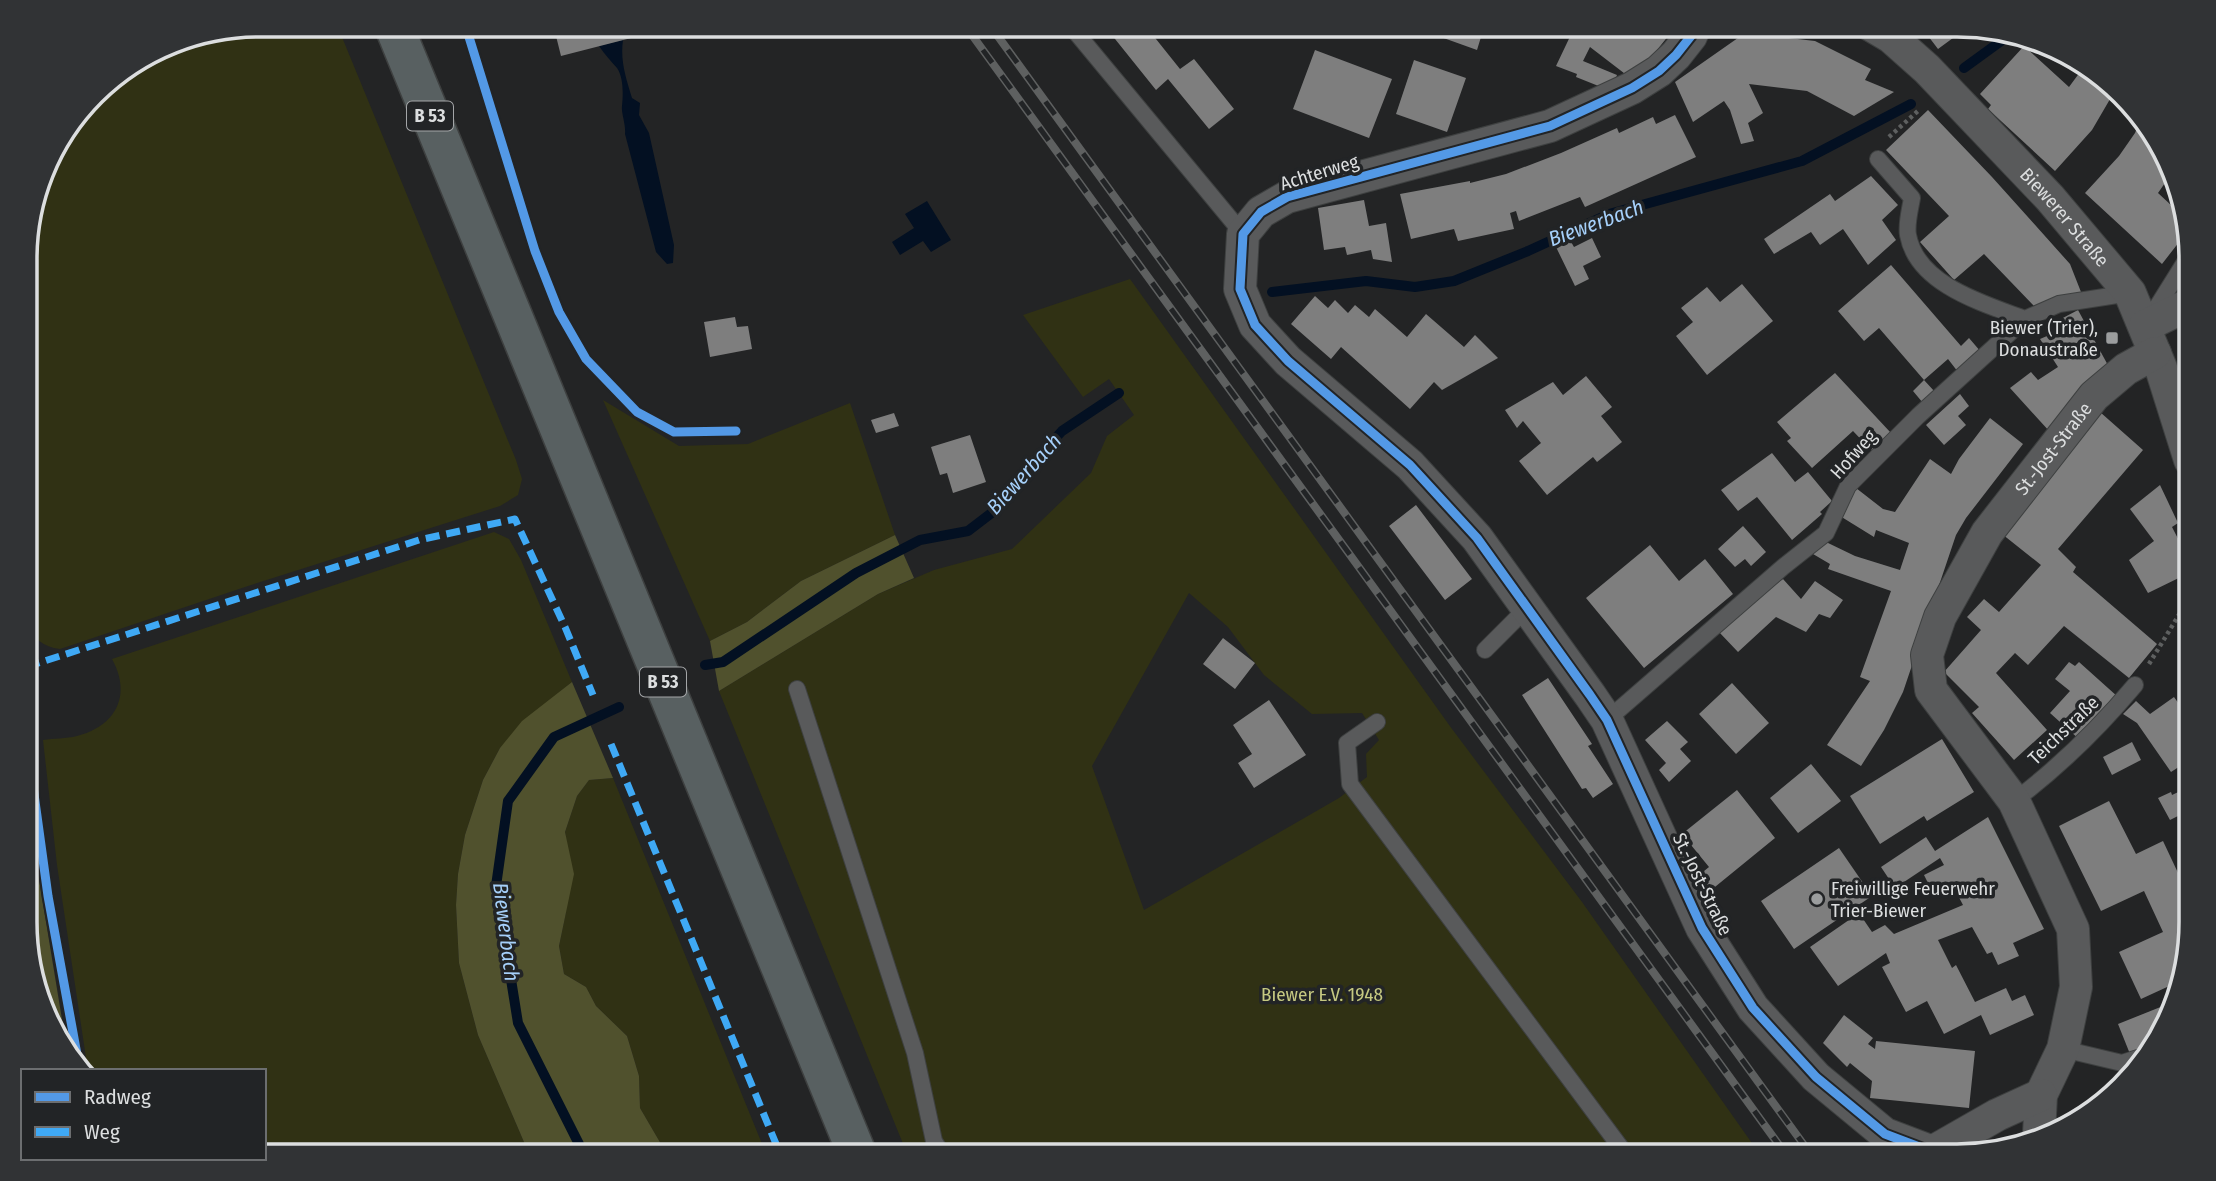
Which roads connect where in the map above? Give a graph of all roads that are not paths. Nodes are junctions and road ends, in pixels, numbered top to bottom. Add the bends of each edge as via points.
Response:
1 (398, 37) edge
2 (1080, 37) edge
3 (1690, 37) edge
4 (1891, 37) edge
5 (1878, 159) road end
6 (1243, 234) junction
7 (2179, 277) edge
8 (2130, 293) junction
9 (2179, 314) edge
10 (2025, 319) junction
11 (2150, 339) junction
12 (2179, 427) edge
13 (1527, 608) junction
14 (1485, 650) dead end
15 (2136, 685) road end
16 (797, 689) dead end
17 (1607, 720) junction
18 (1377, 722) dead end
19 (2014, 801) junction
20 (2063, 1049) junction
21 (2131, 1060) edge
22 (2041, 1095) junction
23 (2039, 1128) edge
24 (853, 1144) edge
25 (936, 1144) edge
26 (1618, 1144) edge
27 (1912, 1144) edge
28 (1953, 1144) edge

1 - 24 main road, B 53
2 - 6 lane
3 - 6 street, Achterweg via 1659,71 1550,126 1287,197 1261,212
4 - 8 street, Biewerer Straße via 2050,198
5 - 10 lane via 1912,198 1908,233 1913,252 1943,285
6 - 13 street via 1240,289 1255,325 1288,361 1410,465 1477,538
7 - 11 lane
8 - 10 lane, Hofweg via 2059,304
8 - 11 street, Biewerer Straße
9 - 11 street, St.-Jost-Straße
10 - 17 lane, Hofweg via 1848,486 1826,533
11 - 12 street, Biewerer Straße
11 - 19 street, St.-Jost-Straße via 2126,369 2094,396 1987,533 1940,617 1927,655 1931,690
13 - 14 lane
13 - 17 street, St.-Jost-Straße
15 - 19 lane, Teichstraße via 2051,773
16 - 25 lane via 915,1053
17 - 27 street, St.-Jost-Straße via 1702,928 1753,1009 1816,1077 1885,1134
18 - 26 lane via 1346,743 1350,784
19 - 20 street, St.-Jost-Straße via 2073,929 2076,987
20 - 21 lane via 2122,1063
20 - 22 street, St.-Jost-Straße
22 - 23 street, St.-Jost-Straße
22 - 28 street, St.-Jost-Straße via 1997,1115

